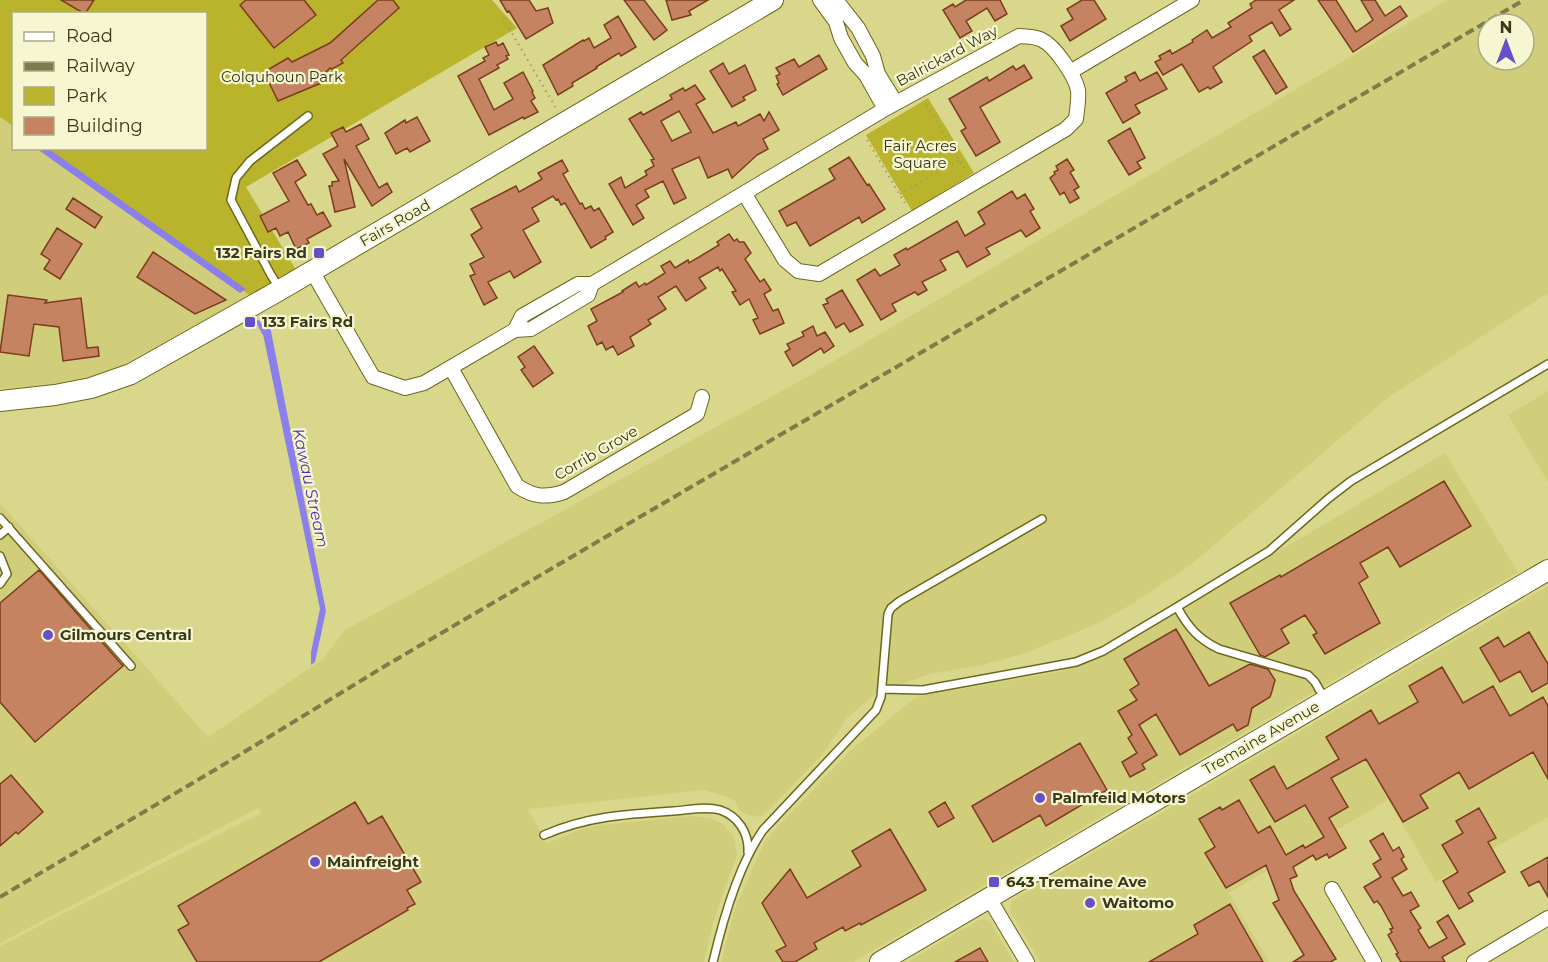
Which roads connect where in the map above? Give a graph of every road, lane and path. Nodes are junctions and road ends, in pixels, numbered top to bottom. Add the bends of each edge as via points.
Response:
1 (773, 0) edge
2 (820, 0) edge
3 (836, 0) edge
4 (1192, 0) edge
5 (503, 18) dead end
6 (1070, 72) junction
7 (927, 105) dead end
8 (890, 106) junction
9 (308, 116) dead end
10 (565, 123) junction
11 (867, 140) dead end
12 (959, 160) junction
13 (966, 171) dead end
14 (744, 194) junction
15 (900, 194) junction
16 (906, 205) dead end
17 (312, 271) junction
18 (280, 290) junction
19 (1548, 364) edge
20 (452, 368) junction
21 (702, 397) dead end
22 (0, 401) edge
23 (0, 518) edge
24 (1042, 519) dead end
25 (9, 527) junction
26 (0, 535) edge
27 (0, 556) edge
28 (1548, 570) edge
29 (0, 584) edge
30 (1177, 607) junction
31 (131, 666) dead end
32 (882, 689) junction
33 (1325, 701) junction
34 (544, 835) dead end
35 (747, 858) junction
36 (1332, 889) dead end
37 (989, 898) junction
38 (1548, 918) edge
39 (713, 962) edge
40 (880, 962) edge
41 (1027, 962) edge
42 (1374, 962) edge
43 (1474, 962) edge

1 - 10 street, Fairs Road
2 - 8 street via 836,22 855,63
3 - 8 street via 873,56
4 - 6 street
5 - 10 path
6 - 8 street, Balrickard Way via 1043,40 1019,36
6 - 14 street, Balrickard Way via 1078,90 1078,110 1076,119 1066,129 819,274 798,271 785,260
7 - 12 path
8 - 14 street, Balrickard Way
9 - 18 lane via 250,161 236,178 231,200
10 - 17 street, Fairs Road
11 - 15 path
12 - 13 path
12 - 15 path
14 - 20 street, Balrickard Way via 592,284 588,295 531,329 515,330
15 - 16 path
17 - 18 street, Fairs Road
17 - 20 street, Balrickard Way via 373,377 405,388
18 - 22 street, Fairs Road via 132,374 91,388
19 - 30 lane via 1351,481 1269,550
20 - 21 street, Corrib Grove via 517,486 531,495 547,497 564,492 697,414
23 - 25 lane
24 - 32 lane via 891,608
25 - 26 lane
25 - 31 lane
27 - 29 lane via 7,574
28 - 33 street, Tremaine Avenue
30 - 32 lane via 1103,651 1076,662 923,690
30 - 33 lane via 1189,628 1206,643 1308,675
32 - 35 lane via 876,710 763,830
33 - 37 street, Tremaine Avenue
34 - 35 lane via 573,823 612,815 712,808 735,818 744,829
35 - 39 lane
36 - 42 street
37 - 40 street, Tremaine Avenue
37 - 41 street
38 - 43 street

